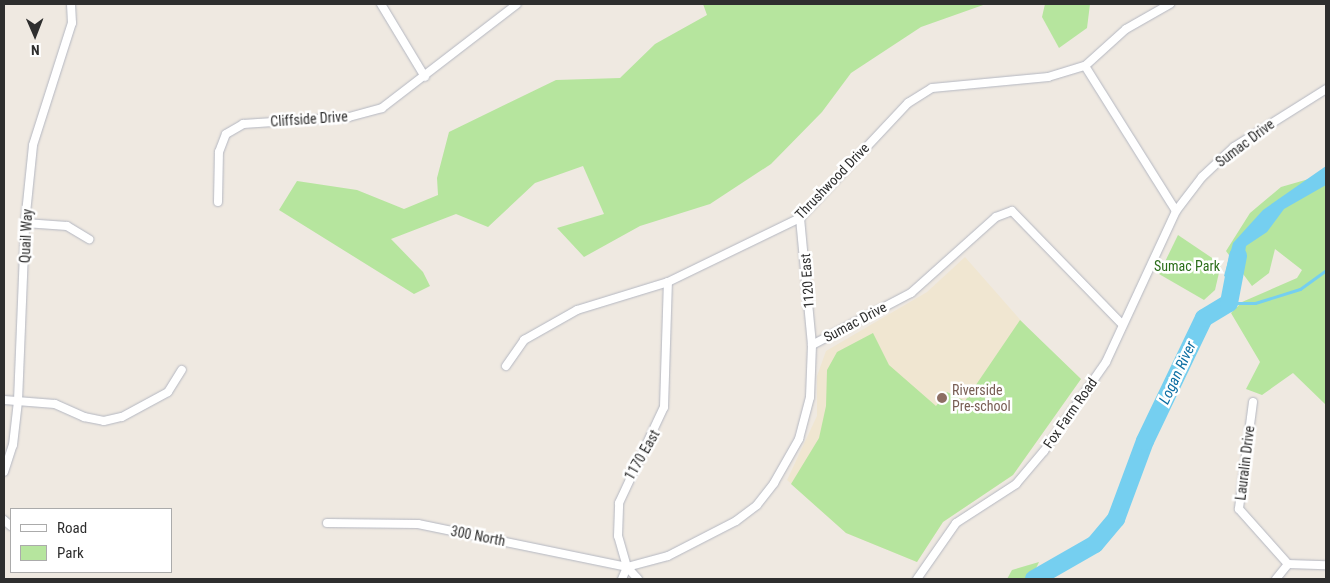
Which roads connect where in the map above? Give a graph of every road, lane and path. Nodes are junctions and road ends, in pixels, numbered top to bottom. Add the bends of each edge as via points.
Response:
1 (71, 4) edge
2 (381, 4) edge
3 (517, 4) edge
4 (1170, 4) edge
5 (1085, 66) junction
6 (425, 77) junction
7 (1326, 89) edge
8 (218, 202) dead end
9 (1176, 211) junction
10 (800, 218) junction
11 (25, 223) junction
12 (89, 239) dead end
13 (668, 282) junction
14 (1122, 324) junction
15 (812, 345) junction
16 (506, 366) dead end
17 (182, 370) dead end
18 (4, 400) edge
19 (18, 401) junction
20 (1253, 402) dead end
21 (4, 472) edge
22 (327, 523) dead end
23 (1288, 564) junction
24 (1326, 565) edge
25 (627, 567) junction
26 (622, 579) edge
27 (638, 579) edge
28 (917, 579) edge
29 (1276, 579) edge

1 - 11 street, Quail Way via 72,23 33,146
2 - 6 street
3 - 6 street, Cliffside Drive
4 - 5 street, Thrushwood Drive via 1126,29
5 - 9 street
5 - 10 street, Thrushwood Drive via 1048,77 932,88 908,103
6 - 8 street, Cliffside Drive via 382,108 349,117 243,124 226,134 219,152
7 - 9 street, Sumac Drive via 1234,147 1202,176
9 - 14 street, Fox Farm Road via 1162,248
10 - 13 street, Thrushwood Drive
10 - 15 street, 1120 East
11 - 12 street via 67,226
11 - 19 street, Quail Way
13 - 16 street, Thrushwood Drive via 577,310 524,340
13 - 25 street, 1170 East via 664,407 660,424 625,481 619,503 618,536
14 - 15 street, Sumac Drive via 1012,211 996,217 911,293
14 - 28 street, Fox Farm Road via 1106,362 1044,451 1016,484 956,523
15 - 25 street, Sumac Drive via 810,397 799,439 757,505 668,556
17 - 19 street via 168,392 122,417 104,421 84,418 55,404
18 - 19 street
19 - 21 street, Quail Way via 14,445
20 - 23 street, Lauralin Drive via 1239,509
22 - 25 street, 300 North via 418,524
23 - 24 street
23 - 29 street
25 - 26 street
25 - 27 street

